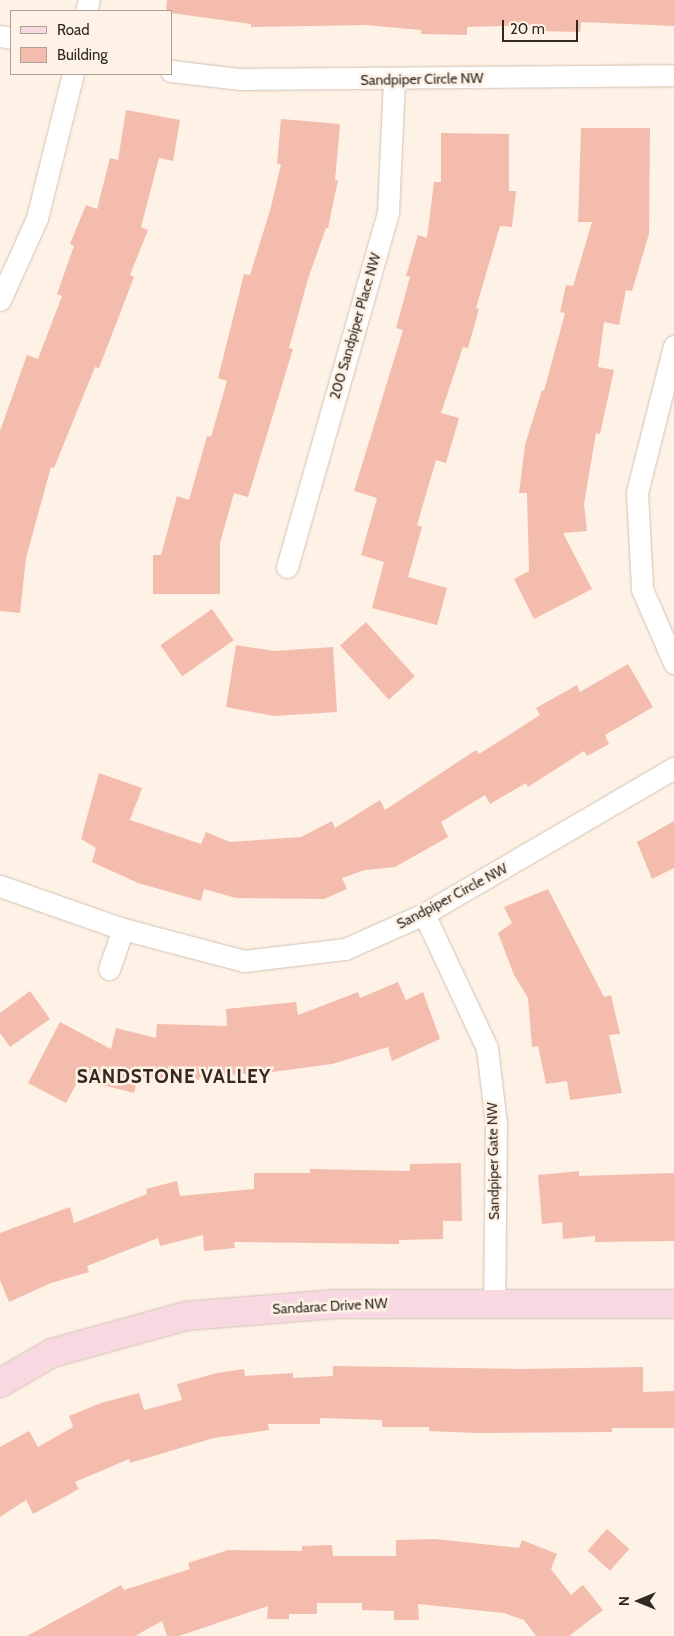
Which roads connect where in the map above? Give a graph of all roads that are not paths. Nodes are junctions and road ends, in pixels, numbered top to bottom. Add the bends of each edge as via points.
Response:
1 (172, 71) edge
2 (73, 75) edge
3 (674, 75) edge
4 (394, 80) junction
5 (0, 300) edge
6 (674, 346) edge
7 (286, 568) dead end
8 (674, 663) edge
9 (674, 768) edge
10 (0, 886) edge
11 (424, 914) junction
12 (124, 929) junction
13 (109, 969) dead end
14 (494, 1303) junction
15 (674, 1304) edge
16 (0, 1383) edge

1 - 4 street, Sandpiper Circle NW via 239,79
2 - 5 street via 37,218
3 - 4 street, Sandpiper Circle NW
4 - 7 street, 200 Sandpiper Place NW via 388,212
6 - 8 street via 636,492 642,589
9 - 11 street, Sandpiper Circle NW
10 - 12 street, Sandpiper Circle NW
11 - 12 street, Sandpiper Circle NW via 345,949 244,961
11 - 14 street, Sandpiper Gate NW via 487,1048 496,1124
12 - 13 street
14 - 15 street, Sandarac Drive NW
14 - 16 street, Sandarac Drive NW via 336,1304 186,1316 52,1352

